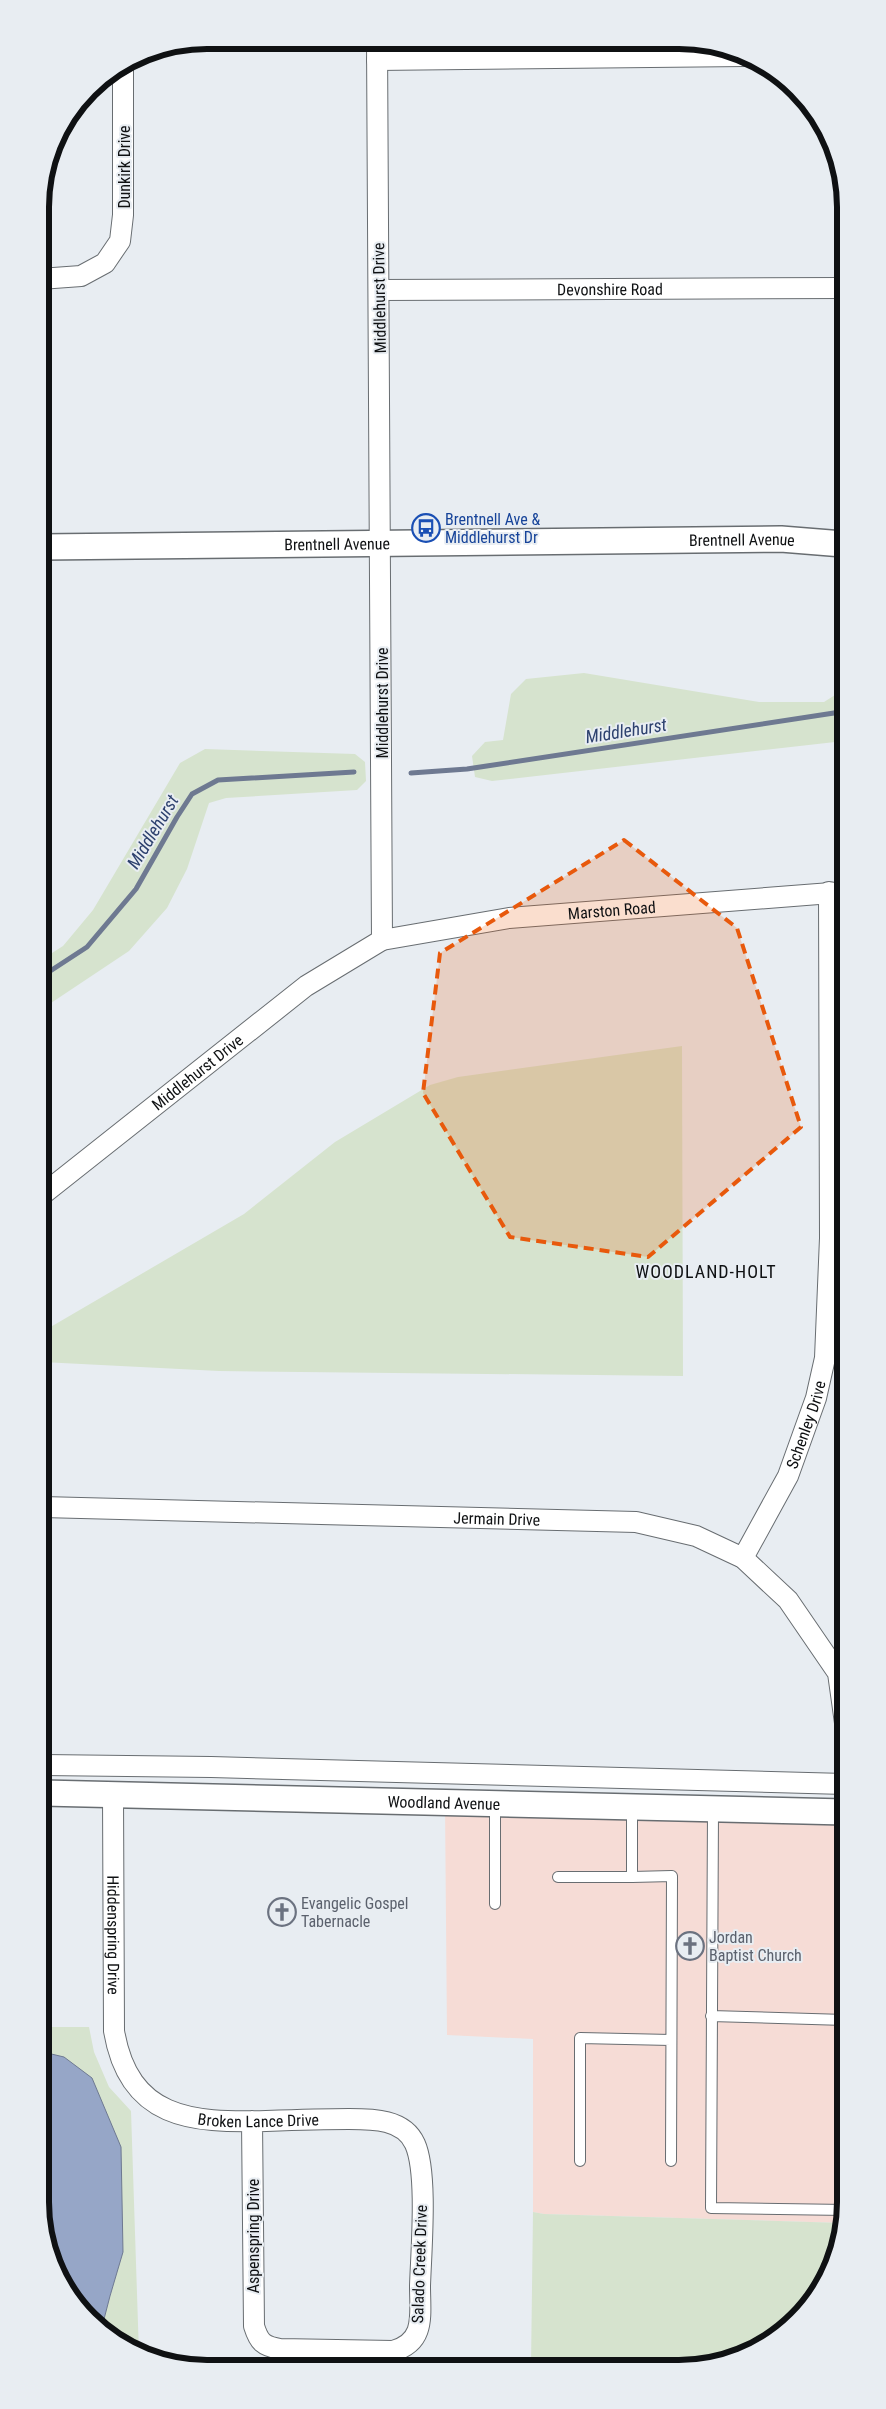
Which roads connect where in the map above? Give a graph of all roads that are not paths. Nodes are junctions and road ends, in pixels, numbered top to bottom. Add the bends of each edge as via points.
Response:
1 (377, 50) edge
2 (725, 56) edge
3 (123, 73) edge
4 (49, 278) edge
5 (837, 288) edge
6 (378, 290) junction
7 (381, 542) junction
8 (837, 544) edge
9 (49, 547) edge
10 (837, 892) edge
11 (382, 940) junction
12 (49, 1189) edge
13 (49, 1506) edge
14 (743, 1558) junction
15 (837, 1672) edge
16 (49, 1765) edge
17 (837, 1784) edge
18 (49, 1793) edge
19 (113, 1795) junction
20 (496, 1804) junction
21 (632, 1807) junction
22 (713, 1809) junction
23 (837, 1812) edge
24 (632, 1876) junction
25 (558, 1877) dead end
26 (495, 1904) dead end
27 (711, 2016) junction
28 (837, 2020) edge
29 (671, 2040) junction
30 (126, 2072) joint
31 (252, 2121) junction
32 (406, 2130) joint
33 (580, 2161) dead end
34 (671, 2161) dead end
35 (837, 2210) edge
36 (266, 2347) joint

1 - 2 street
1 - 6 street, Middlehurst Drive
3 - 4 street, Dunkirk Drive via 123,215 120,241 105,263 81,276
5 - 6 street, Devonshire Road
6 - 7 street, Middlehurst Drive
7 - 8 street, Brentnell Avenue via 781,539
7 - 9 street, Brentnell Avenue
7 - 11 street, Middlehurst Drive
10 - 11 street, Marston Road via 509,918
10 - 14 street, Schenley Drive via 825,1358 816,1398 788,1476
11 - 12 street, Middlehurst Drive via 306,986
13 - 14 street, Jermain Drive via 636,1522 696,1536
14 - 15 street, Jermain Drive via 788,1600
16 - 17 street
18 - 19 street, Woodland Avenue
19 - 20 street, Woodland Avenue
19 - 30 street, Hiddenspring Drive via 114,2031
20 - 21 street, Woodland Avenue
20 - 26 lane
21 - 22 street, Woodland Avenue
21 - 24 lane
22 - 23 street, Woodland Avenue
22 - 27 lane
24 - 25 lane
24 - 29 lane via 672,1876
27 - 28 lane
27 - 35 lane via 712,2208
29 - 33 lane via 580,2038
29 - 34 lane
30 - 31 street, Broken Lance Drive via 151,2100 183,2116 224,2122
31 - 32 street, Broken Lance Drive via 364,2119 392,2123
31 - 36 street, Aspenspring Drive via 254,2326 258,2340
32 - 36 street, Salado Creek Drive via 415,2143 422,2180 420,2318 415,2340 393,2351

